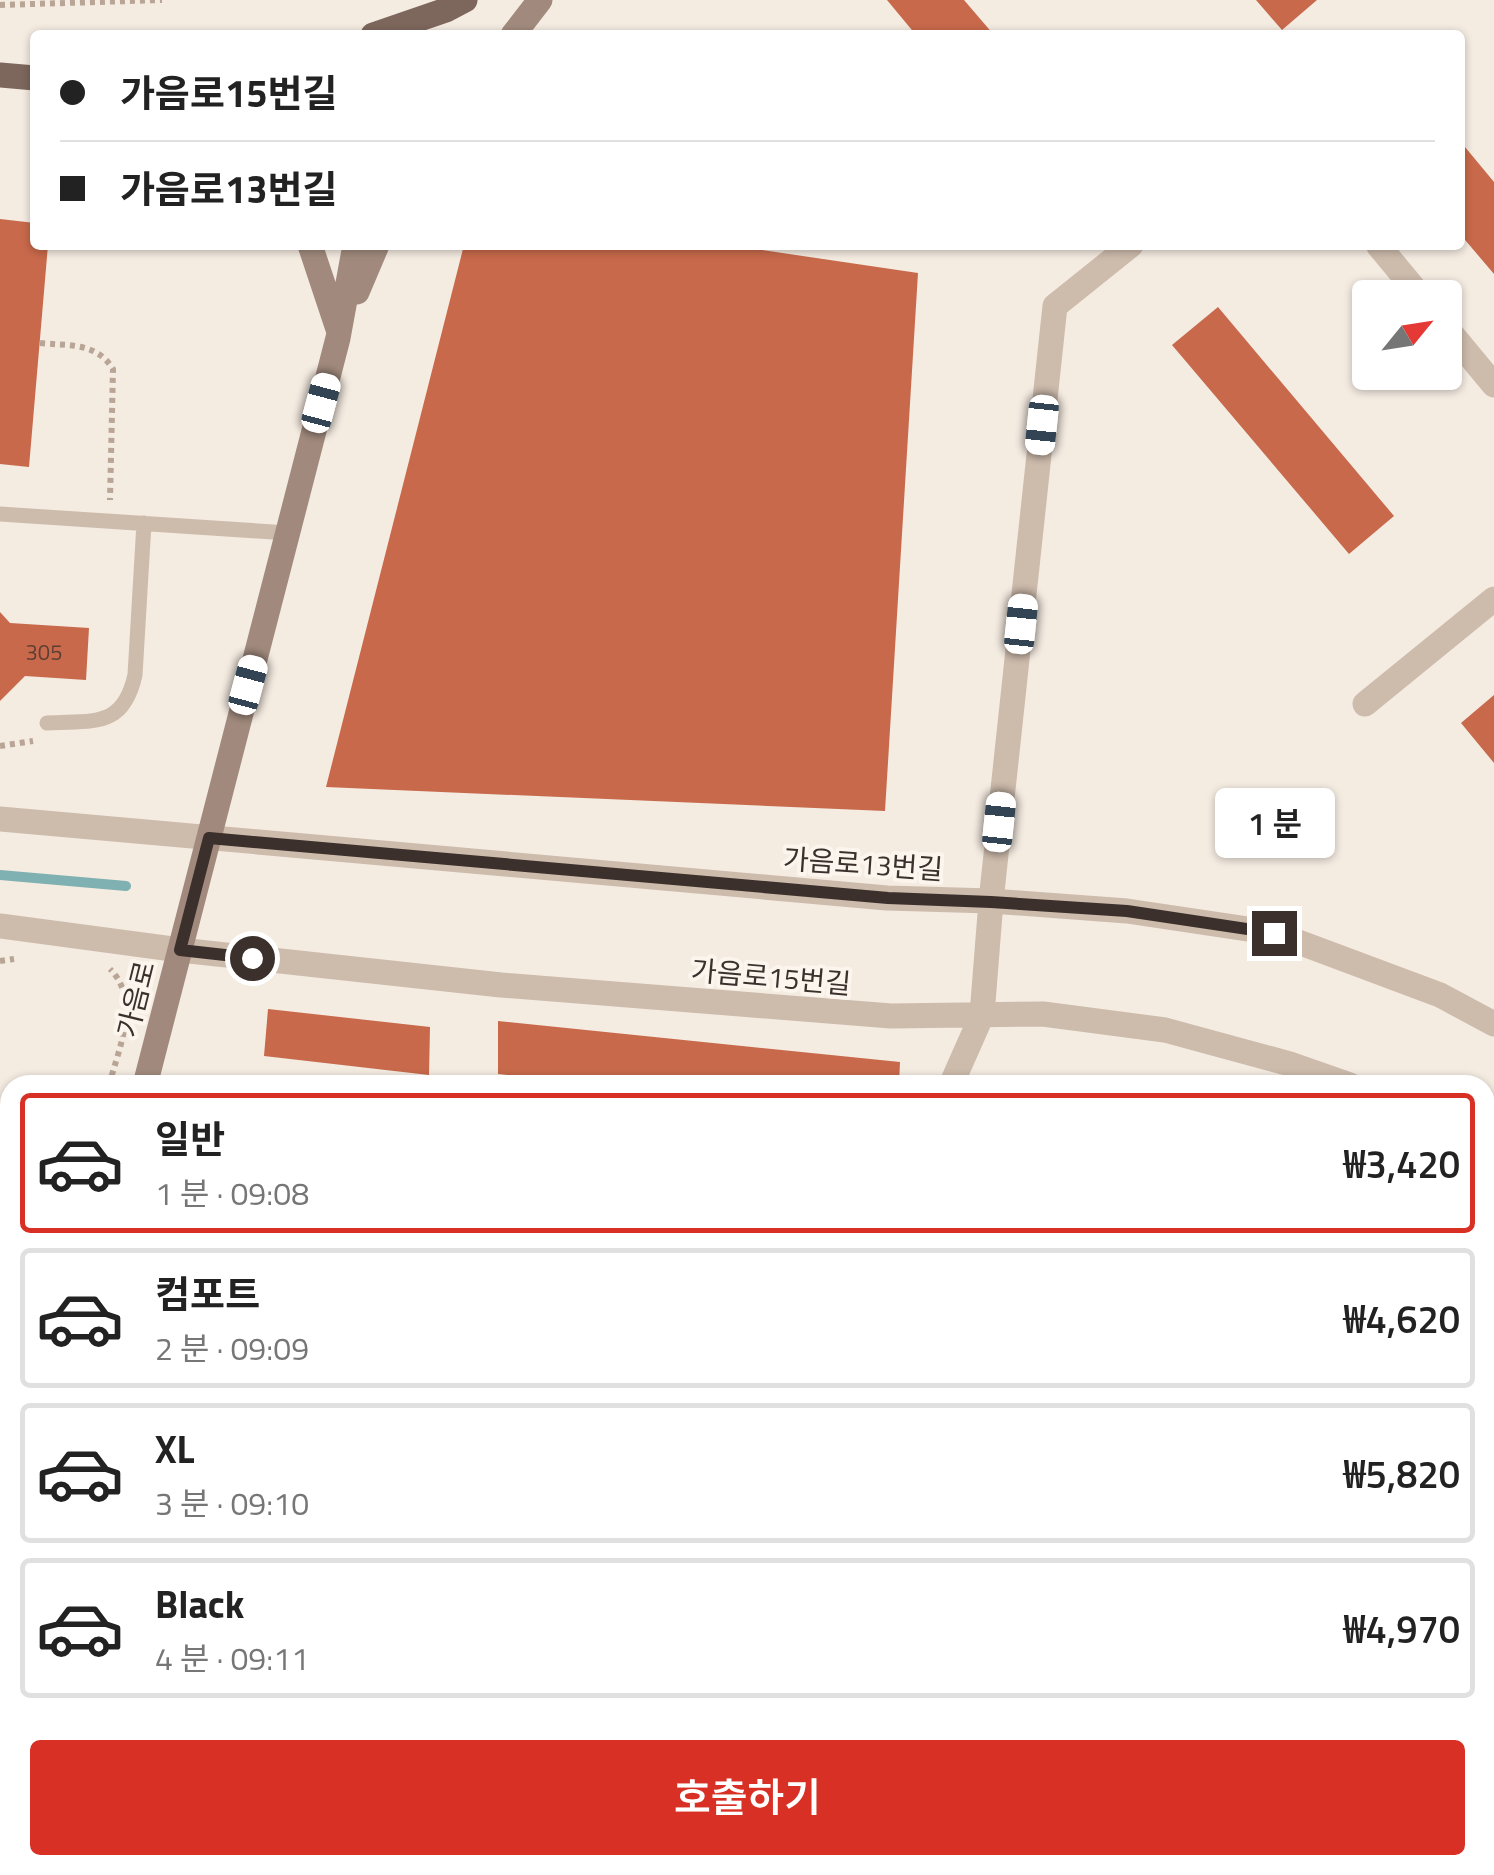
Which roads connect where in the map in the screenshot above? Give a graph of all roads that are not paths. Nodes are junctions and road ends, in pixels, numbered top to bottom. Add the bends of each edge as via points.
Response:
1 (465, 0) edge
2 (540, 0) edge
3 (388, 30) edge
4 (517, 30) edge
5 (0, 74) edge
6 (30, 77) edge
7 (312, 250) edge
8 (354, 250) edge
9 (376, 250) edge
10 (1125, 250) edge
11 (1382, 250) edge
12 (1407, 280) edge
13 (339, 334) junction
14 (1462, 346) edge
15 (1494, 385) edge
16 (0, 514) edge
17 (144, 524) junction
18 (288, 533) junction
19 (1494, 599) edge
20 (1365, 704) dead end
21 (46, 723) dead end
22 (0, 819) edge
23 (207, 845) junction
24 (991, 902) junction
25 (0, 926) edge
26 (183, 939) junction
27 (982, 1015) junction
28 (1494, 1024) edge
29 (148, 1075) edge
30 (955, 1075) edge
31 (1321, 1075) edge

1 - 3 main road
2 - 4 street
5 - 6 main road
7 - 13 street
8 - 13 street
9 - 13 street
10 - 24 street via 1055,306
11 - 12 street
13 - 18 street, 가음로
14 - 15 street
16 - 17 lane
17 - 18 lane
17 - 21 lane via 130,696 100,720
18 - 23 street, 가음로
19 - 20 street
22 - 23 street, 가음로13번길
23 - 24 street, 가음로13번길
23 - 26 street, 가음로
24 - 27 street
24 - 28 street, 가음로13번길 via 1127,911 1274,933 1440,995
25 - 26 street, 가음로15번길
26 - 27 street, 가음로15번길 via 501,985 891,1016
26 - 29 street, 가음로
27 - 30 street
27 - 31 street, 가음로15번길 via 1043,1014 1166,1030

